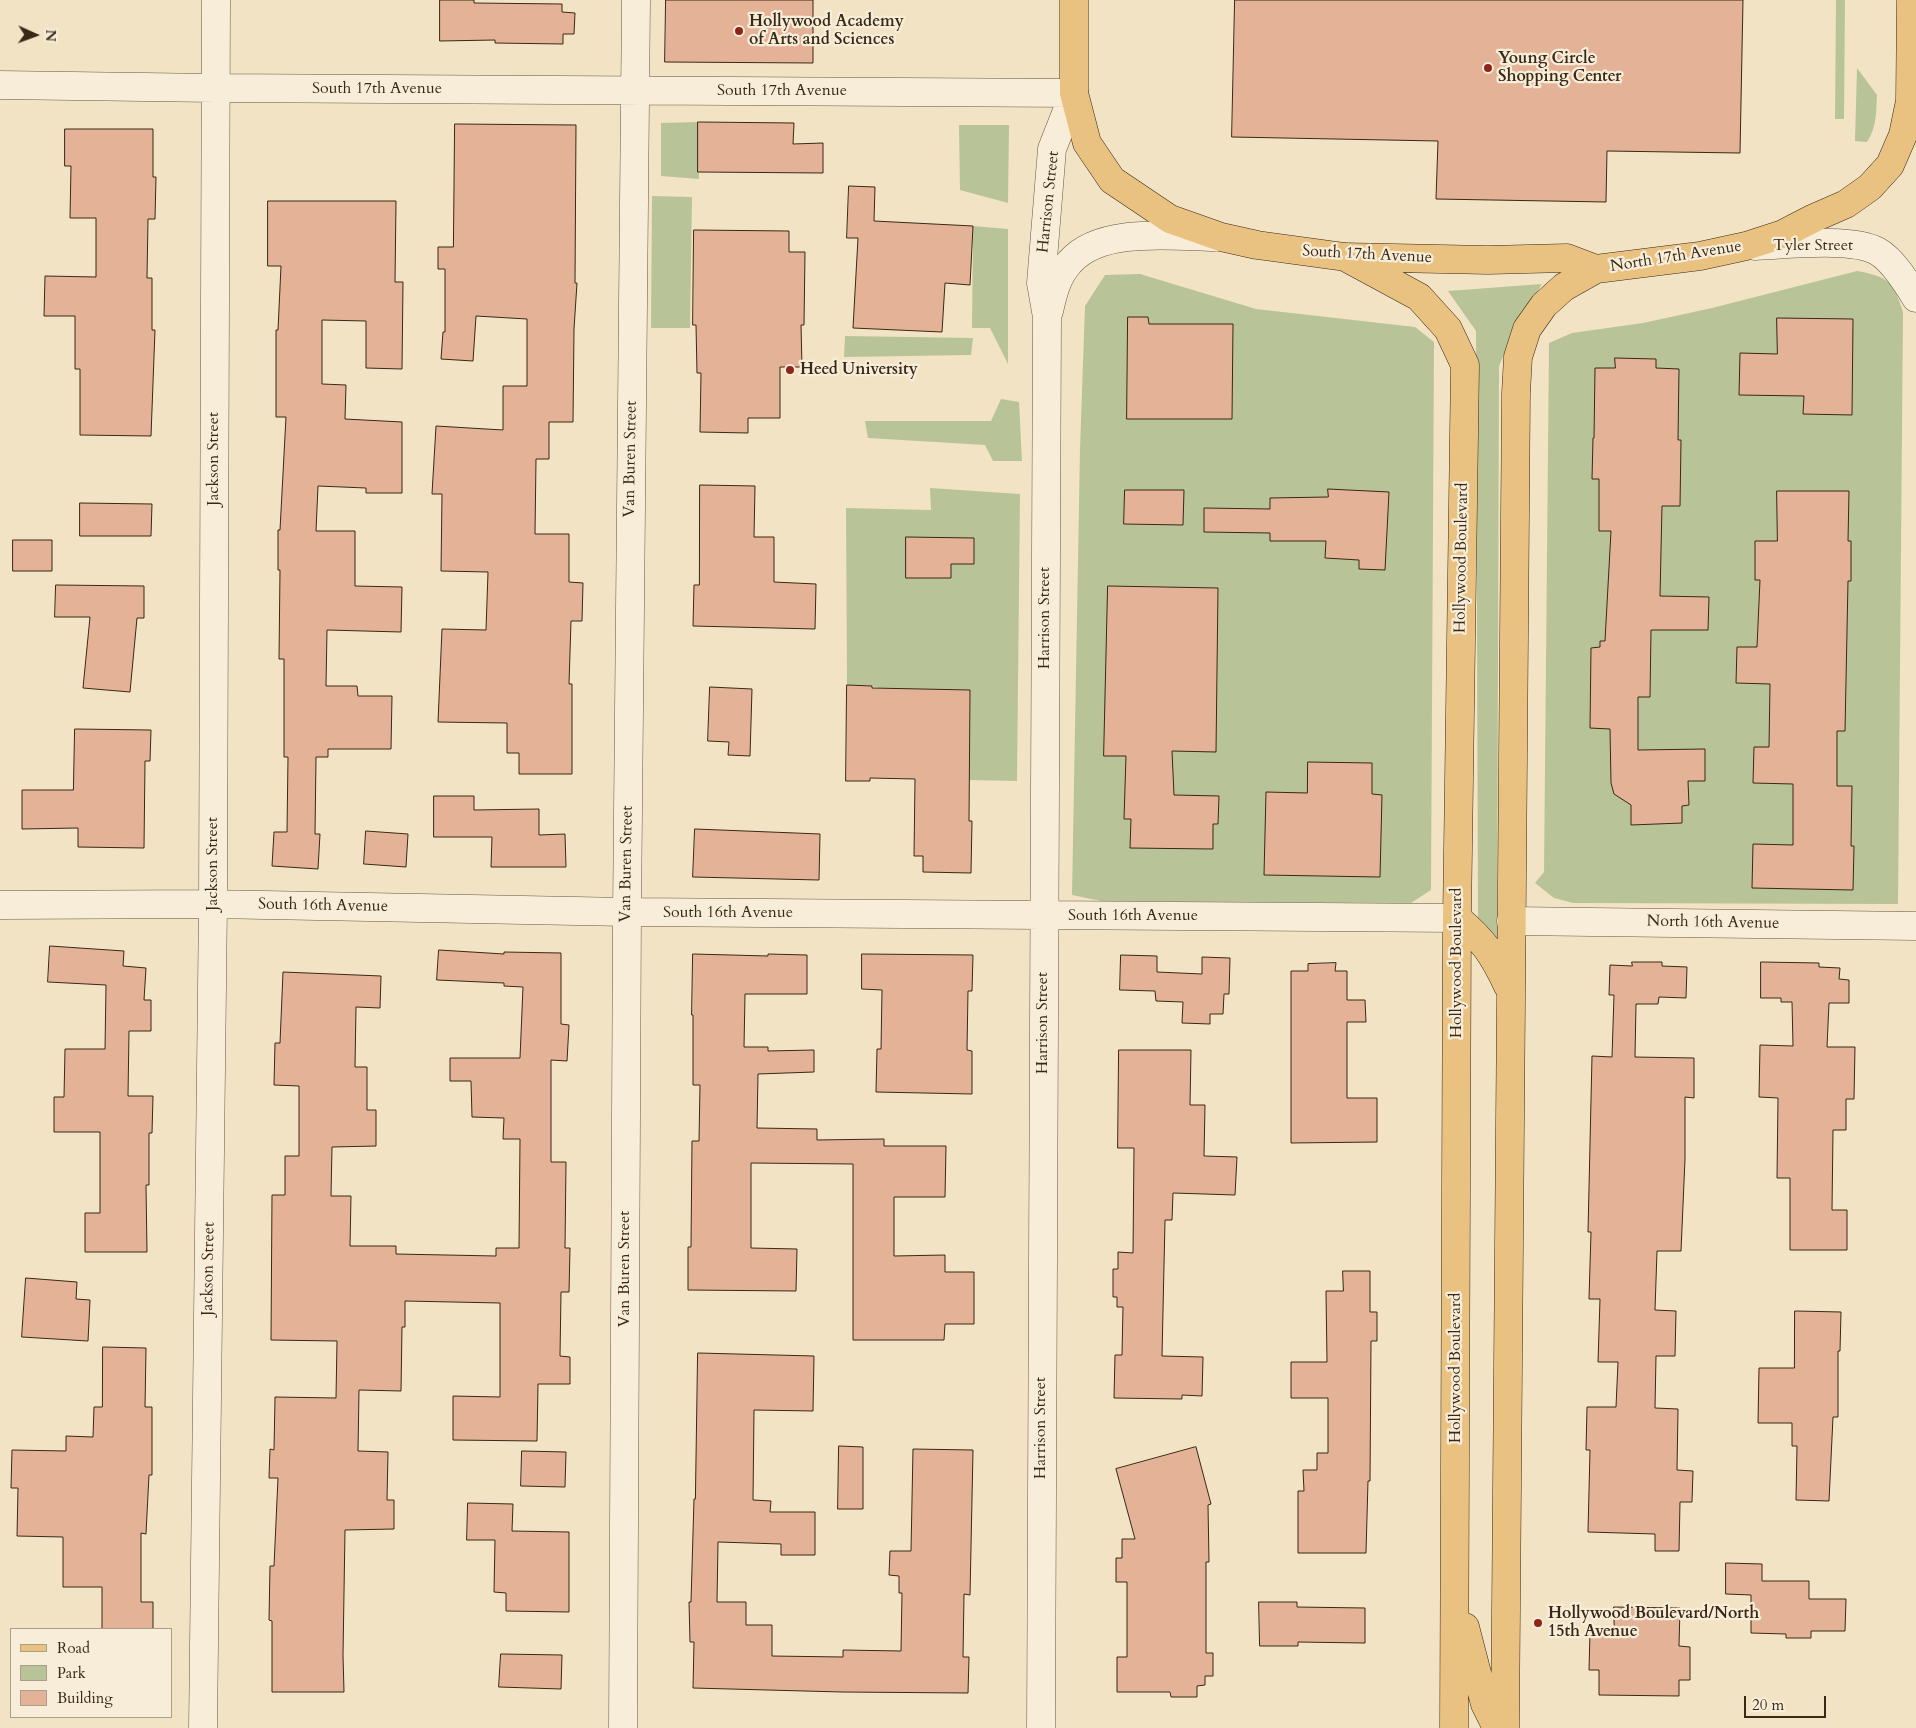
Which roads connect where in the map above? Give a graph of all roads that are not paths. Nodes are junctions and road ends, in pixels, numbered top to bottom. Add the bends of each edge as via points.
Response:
1 (216, 0) edge
2 (636, 0) edge
3 (1074, 0) edge
4 (1911, 0) edge
5 (0, 85) edge
6 (215, 88) junction
7 (636, 91) junction
8 (1074, 93) junction
9 (1914, 108) edge
10 (1221, 237) junction
11 (1746, 246) junction
12 (1345, 257) junction
13 (1488, 260) joint
14 (1596, 269) junction
15 (1916, 298) edge
16 (1047, 317) junction
17 (213, 904) junction
18 (0, 905) edge
19 (627, 912) junction
20 (1043, 915) junction
21 (1457, 918) junction
22 (1511, 921) junction
23 (1916, 926) edge
24 (1511, 992) junction
25 (1455, 1581) junction
26 (203, 1728) edge
27 (623, 1728) edge
28 (1041, 1728) edge
29 (1454, 1728) edge
30 (1497, 1728) edge
31 (1505, 1728) edge

1 - 6 street, Jackson Street
2 - 7 street, Van Buren Street
3 - 8 main road, Harrison Street
4 - 9 main road
5 - 6 street, South 17th Avenue
6 - 7 street, South 17th Avenue
6 - 17 street, Jackson Street
7 - 8 street, South 17th Avenue
7 - 19 street, Van Buren Street
8 - 10 main road, South 17th Avenue via 1087,143 1112,180 1170,219
8 - 16 street, Harrison Street via 1052,149 1041,283
9 - 11 main road, North 17th Avenue via 1890,165 1870,187 1846,204 1783,234
10 - 12 main road, South 17th Avenue via 1272,248
10 - 16 street, Harrison Street via 1147,236 1110,240 1087,248 1070,261 1056,283
11 - 14 main road, North 17th Avenue via 1700,256
11 - 15 street, Tyler Street via 1849,243 1877,251 1903,276
12 - 13 main road, South 17th Avenue
12 - 21 main road, Hollywood Boulevard via 1419,297 1448,329 1465,365
13 - 14 main road, North 17th Avenue via 1567,258
14 - 22 main road via 1564,287 1544,305 1527,329 1518,357
16 - 20 street, Harrison Street
17 - 18 street, South 16th Avenue
17 - 19 street, South 16th Avenue
17 - 26 street, Jackson Street
19 - 20 street, South 16th Avenue
19 - 27 street, Van Buren Street
20 - 21 street, South 16th Avenue
20 - 28 street, Harrison Street
21 - 24 main road via 1477,935 1495,958
21 - 25 main road, Hollywood Boulevard
22 - 23 street, North 16th Avenue
22 - 24 main road
24 - 31 main road
25 - 29 main road, Hollywood Boulevard
25 - 30 main road via 1485,1704

